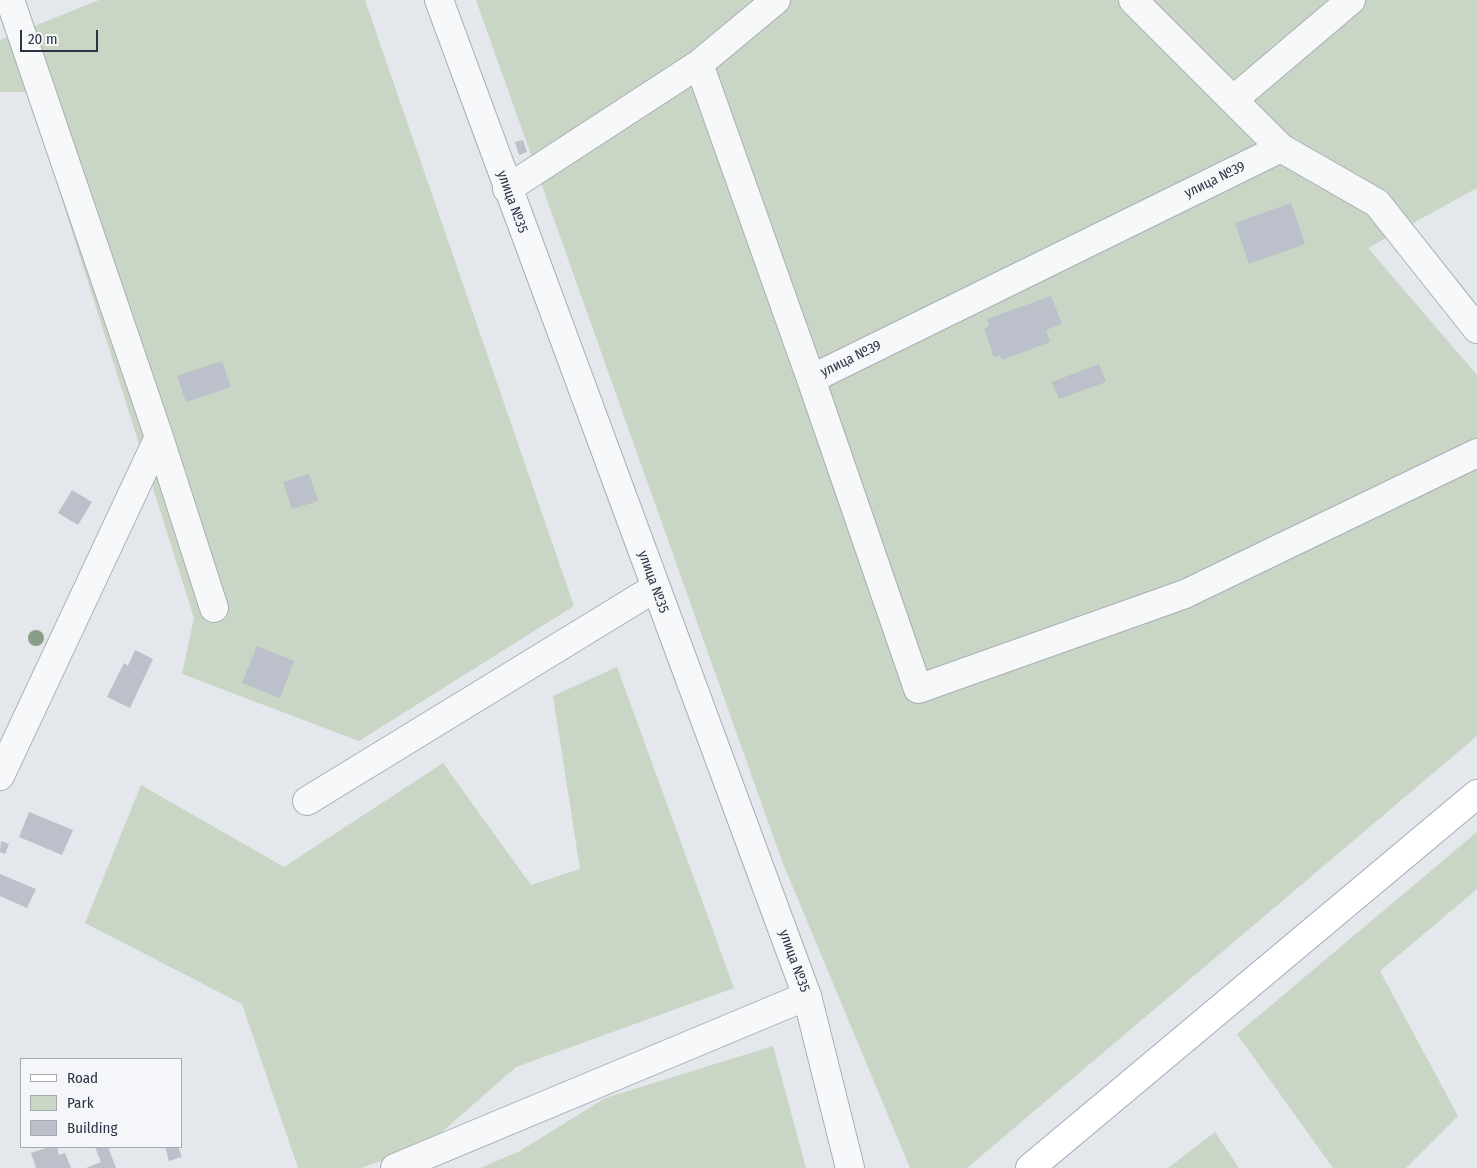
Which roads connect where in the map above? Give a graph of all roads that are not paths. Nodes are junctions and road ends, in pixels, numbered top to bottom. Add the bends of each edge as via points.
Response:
1 (10, 0) edge
2 (439, 0) edge
3 (776, 0) edge
4 (1133, 0) edge
5 (1351, 0) edge
6 (699, 64) junction
7 (1233, 100) junction
8 (1281, 148) junction
9 (507, 189) junction
10 (1477, 329) edge
11 (811, 379) junction
12 (159, 437) junction
13 (1477, 453) edge
14 (655, 588) junction
15 (214, 608) dead end
16 (0, 776) edge
17 (1477, 794) edge
18 (307, 801) dead end
19 (807, 996) junction
20 (395, 1168) edge
21 (850, 1168) edge
22 (1030, 1168) edge

1 - 12 street
2 - 9 street, улица №35
3 - 6 street
4 - 7 street
5 - 7 street
6 - 9 street
6 - 11 street, улица №39
7 - 8 street
8 - 10 street via 1377,203
8 - 11 street, улица №39
9 - 14 street, улица №35
11 - 13 street via 918,689 1185,594
12 - 15 street
12 - 16 street
14 - 18 street
14 - 19 street, улица №35
17 - 22 main road
19 - 20 street
19 - 21 street, улица №35

